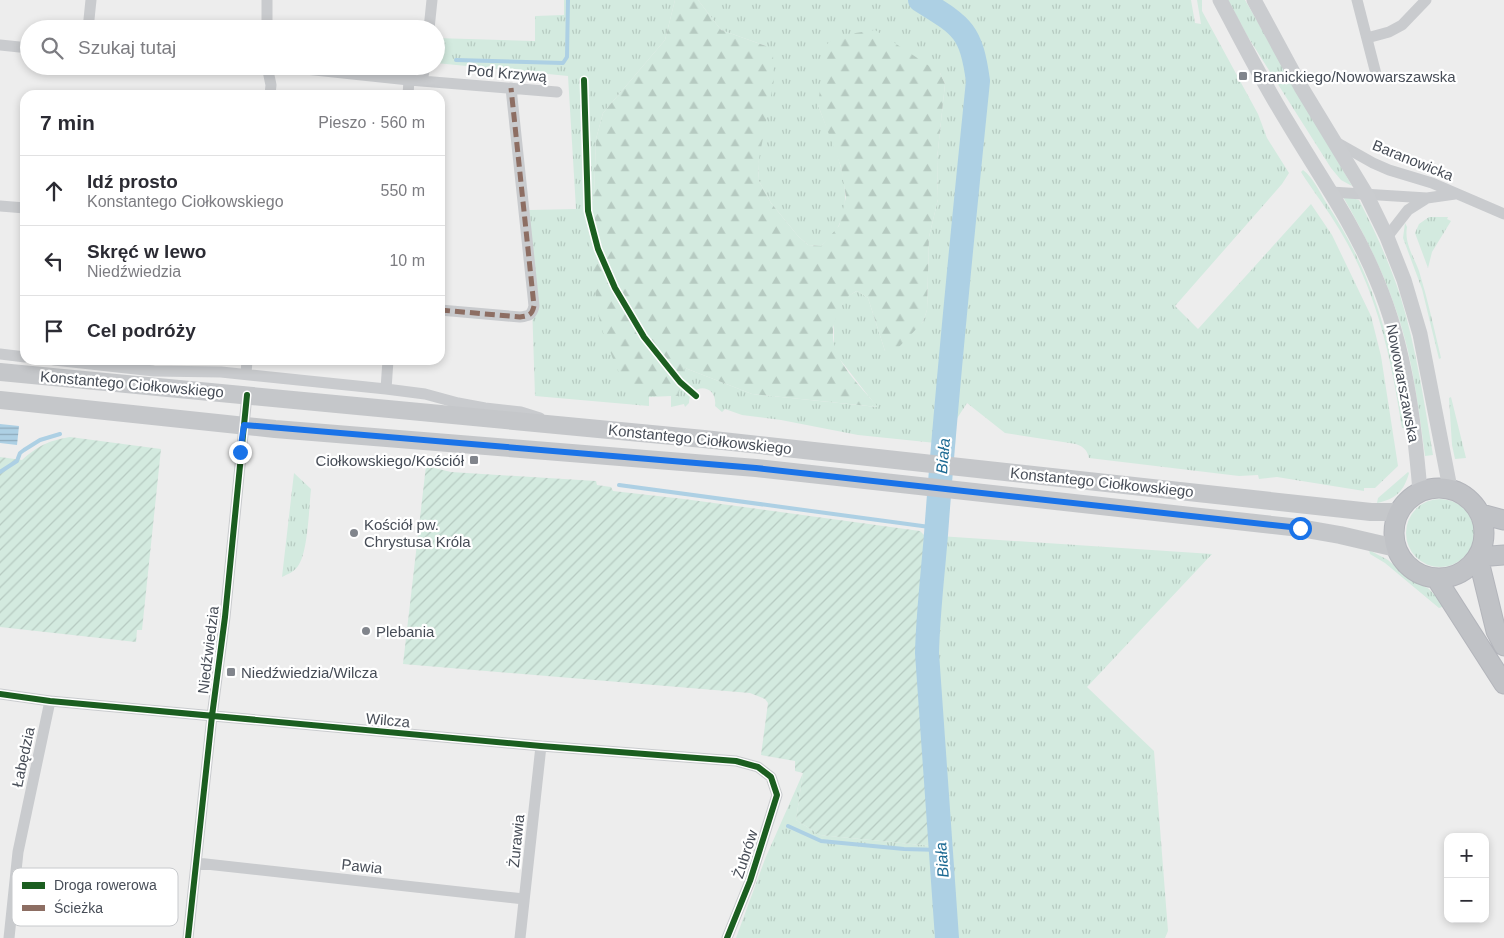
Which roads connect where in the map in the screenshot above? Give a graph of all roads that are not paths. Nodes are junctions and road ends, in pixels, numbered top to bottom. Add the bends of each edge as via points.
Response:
1 (91, 0) edge
2 (267, 0) edge
3 (432, 0) edge
4 (1220, 0) edge
5 (1254, 0) edge
6 (1357, 0) edge
7 (1426, 0) edge
8 (89, 20) edge
9 (267, 20) edge
10 (430, 20) edge
11 (1367, 38) junction
12 (0, 45) edge
13 (20, 47) edge
14 (1376, 74) dead end
15 (269, 75) edge
16 (362, 75) edge
17 (423, 75) edge
18 (409, 80) junction
19 (422, 81) junction
20 (511, 88) junction
21 (270, 90) edge
22 (408, 90) edge
23 (556, 92) dead end
24 (1333, 140) junction
25 (1331, 192) junction
26 (1366, 194) junction
27 (1455, 194) junction
28 (1427, 198) junction
29 (0, 206) edge
30 (20, 208) edge
31 (1504, 214) edge
32 (1387, 237) junction
33 (445, 310) edge
34 (0, 354) edge
35 (20, 364) edge
36 (99, 365) edge
37 (247, 365) edge
38 (388, 365) edge
39 (25, 366) edge
40 (0, 372) edge
41 (246, 374) junction
42 (386, 389) junction
43 (247, 395) junction
44 (0, 400) edge
45 (18, 402) junction
46 (500, 420) junction
47 (244, 425) junction
48 (558, 425) junction
49 (500, 447) junction
50 (1450, 488) junction
51 (1420, 491) junction
52 (1399, 512) junction
53 (1481, 514) junction
54 (1504, 520) edge
55 (1396, 548) junction
56 (1504, 555) edge
57 (1478, 557) junction
58 (1436, 578) junction
59 (1504, 646) edge
60 (1504, 684) edge
61 (0, 694) edge
62 (50, 701) junction
63 (212, 716) junction
64 (541, 746) junction
65 (771, 777) joint
66 (197, 863) junction
67 (16, 868) edge
68 (524, 899) junction
69 (12, 909) edge
70 (9, 938) edge
71 (188, 938) edge
72 (520, 938) edge
73 (727, 938) edge

1 - 8 street
2 - 9 street
3 - 10 street
4 - 25 main road, Nowowarszawska via 1286,121
5 - 24 main road, Nowowarszawska
6 - 11 street
7 - 11 street via 1402,26
11 - 14 street
12 - 13 street
15 - 21 street
16 - 18 street, Pod Krzywą
17 - 19 street
18 - 19 street, Pod Krzywą
18 - 22 street
19 - 20 street, Pod Krzywą
20 - 23 street, Pod Krzywą
20 - 33 street via 534,306 528,316 520,317
24 - 26 main road, Nowowarszawska
24 - 27 street, Baranowicka via 1373,163
25 - 26 street, Baranowicka
25 - 51 main road, Nowowarszawska via 1378,282 1394,329 1410,406
26 - 28 street, Baranowicka
26 - 32 main road, Nowowarszawska
27 - 28 street, Baranowicka
27 - 31 street, Baranowicka
28 - 32 street, Baranowicka via 1408,210
29 - 30 street
32 - 50 main road, Nowowarszawska via 1418,325
34 - 35 street, Konstantego Ciołkowskiego
36 - 41 street, Konstantego Ciołkowskiego via 154,371
37 - 41 street
38 - 42 street
39 - 40 main road, Konstantego Ciołkowskiego
39 - 43 main road, Konstantego Ciołkowskiego
39 - 45 main road via 32,390 28,398
41 - 42 street, Konstantego Ciołkowskiego
42 - 48 street, Konstantego Ciołkowskiego via 521,412
43 - 46 main road, Konstantego Ciołkowskiego
43 - 47 street, Niedźwiedzia
44 - 45 main road, Konstantego Ciołkowskiego
45 - 47 main road, Konstantego Ciołkowskiego
46 - 48 main road, Konstantego Ciołkowskiego
46 - 49 main road via 490,431 493,443
47 - 49 main road, Konstantego Ciołkowskiego
47 - 63 street, Niedźwiedzia
48 - 52 main road, Konstantego Ciołkowskiego via 1362,511
49 - 55 main road, Konstantego Ciołkowskiego via 929,486 1300,528
50 - 51 highway
50 - 53 highway via 1468,498
51 - 52 highway
52 - 55 highway via 1394,530
53 - 54 highway
53 - 57 highway via 1485,536
55 - 58 highway via 1401,558 1416,572
56 - 57 highway
57 - 58 highway via 1460,573
57 - 59 highway via 1496,631
58 - 60 highway
61 - 62 street, Wilcza
62 - 63 street, Wilcza
62 - 67 street, Łabędzia
63 - 64 street, Wilcza
63 - 66 street, Niedźwiedzia
64 - 65 street, Wilcza via 736,761 758,767
64 - 68 street, Żurawia
65 - 73 street, Żubrów via 777,795 750,881
66 - 68 street, Pawia
66 - 71 street, Niedźwiedzia
68 - 72 street, Żurawia
69 - 70 street, Łabędzia

